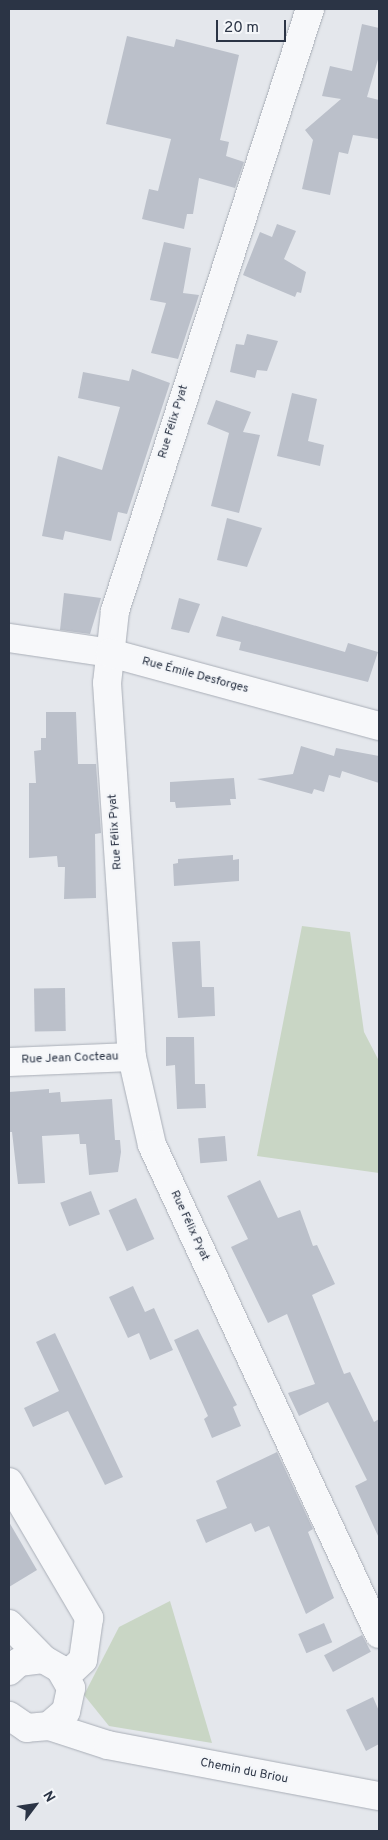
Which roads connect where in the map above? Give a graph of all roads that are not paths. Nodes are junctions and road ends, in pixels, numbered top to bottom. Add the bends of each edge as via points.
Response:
1 (310, 9) edge
2 (9, 638) edge
3 (110, 652) junction
4 (379, 726) edge
5 (132, 1057) junction
6 (9, 1062) edge
7 (9, 1482) edge
8 (9, 1624) edge
9 (379, 1634) edge
10 (43, 1659) junction
11 (9, 1667) edge
12 (66, 1676) junction
13 (9, 1716) edge
14 (58, 1719) junction
15 (379, 1796) edge

1 - 3 street, Rue Félix Pyat via 114,611
2 - 3 street, Rue Émile Desforges
3 - 4 street, Rue Émile Desforges
3 - 5 street, Rue Félix Pyat via 107,683
5 - 6 street, Rue Jean Cocteau
5 - 9 street, Rue Félix Pyat via 152,1145
7 - 12 street via 89,1618 83,1660
8 - 10 street
10 - 11 street via 19,1662
10 - 12 street
12 - 14 street via 70,1700
13 - 14 street, Chemin du Briou via 27,1728
14 - 15 street, Chemin du Briou via 108,1745

